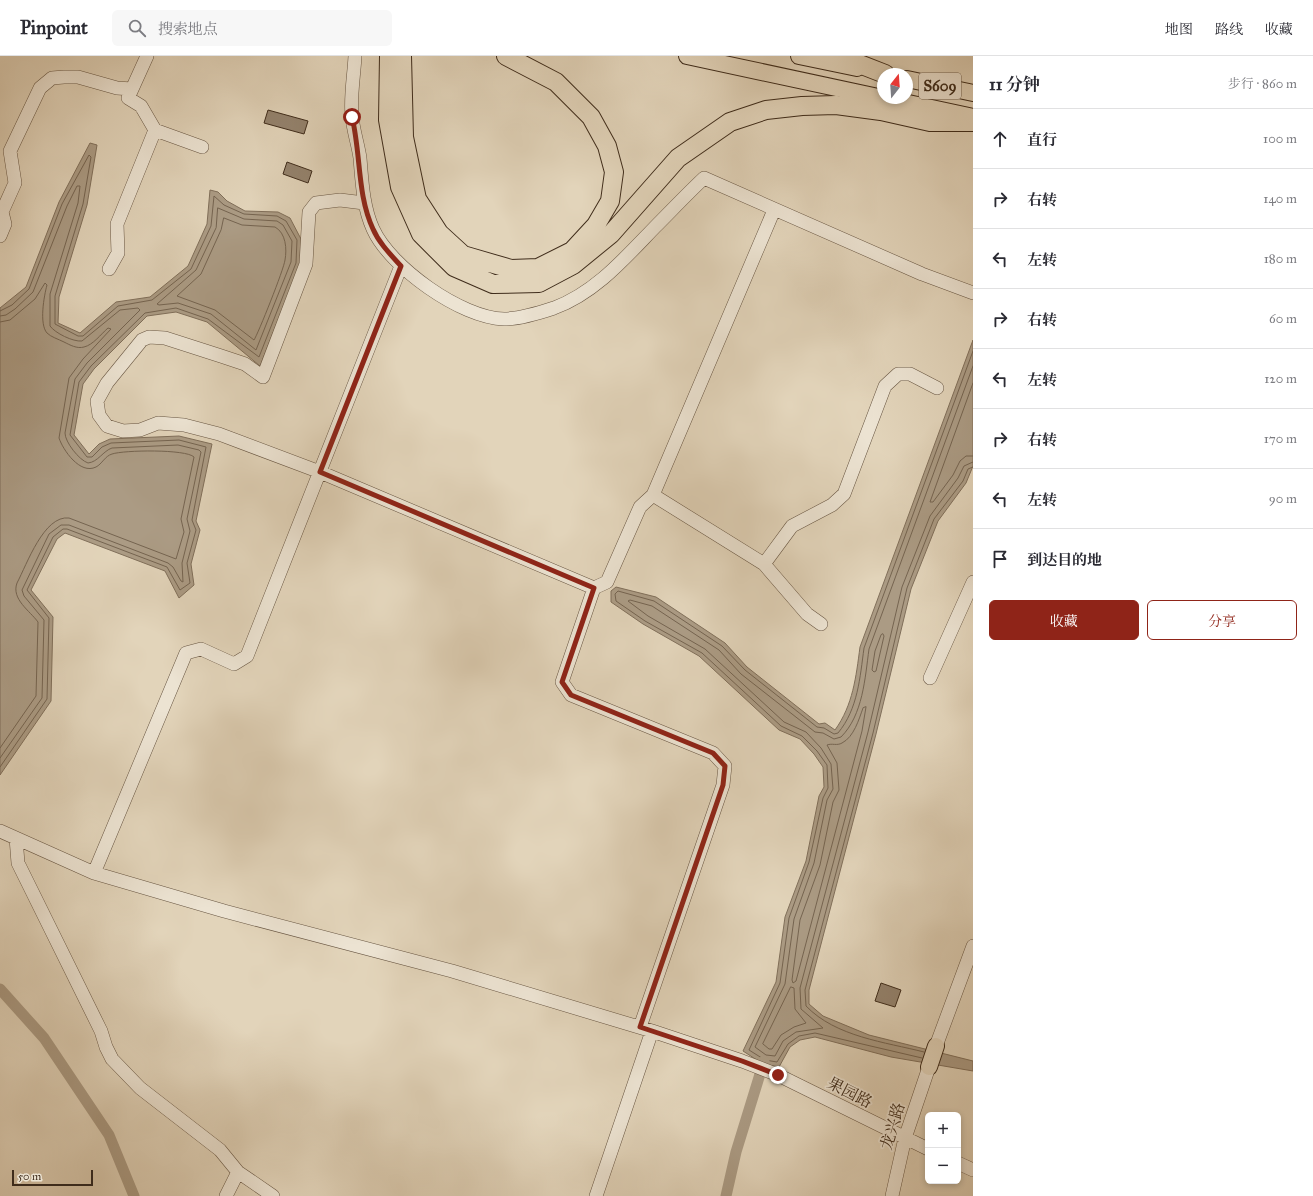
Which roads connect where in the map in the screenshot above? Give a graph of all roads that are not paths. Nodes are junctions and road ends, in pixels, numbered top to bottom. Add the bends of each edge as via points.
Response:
1 (147, 56) edge
2 (355, 56) edge
3 (506, 56) edge
4 (686, 56) edge
5 (799, 56) edge
6 (840, 56) edge
7 (395, 60) edge
8 (877, 71) edge
9 (877, 73) edge
10 (913, 80) edge
11 (132, 89) junction
12 (973, 93) edge
13 (877, 97) edge
14 (912, 104) edge
15 (973, 117) edge
16 (973, 122) edge
17 (155, 130) junction
18 (202, 147) dead end
19 (364, 203) junction
20 (774, 210) junction
21 (0, 236) edge
22 (401, 266) junction
23 (109, 269) dead end
24 (973, 293) edge
25 (937, 388) dead end
26 (320, 472) junction
27 (653, 495) junction
28 (764, 564) junction
29 (973, 582) edge
30 (594, 588) junction
31 (821, 624) dead end
32 (930, 678) dead end
33 (0, 831) edge
34 (16, 838) junction
35 (94, 873) junction
36 (973, 946) edge
37 (646, 1029) junction
38 (936, 1046) joint
39 (929, 1066) joint
40 (905, 1138) junction
41 (926, 1148) edge
42 (961, 1164) edge
43 (973, 1170) edge
44 (238, 1172) junction
45 (226, 1196) edge
46 (273, 1196) edge
47 (596, 1196) edge
48 (892, 1196) edge

1 - 11 street
2 - 19 street via 352,117 357,138
3 - 7 highway via 556,82 591,117 607,146 614,172 610,201 596,225 572,251 538,268 511,269 463,255 439,233 417,199 404,137
4 - 13 main road, S609
5 - 9 main road
6 - 8 highway
7 - 16 highway via 388,120 400,187 421,234 454,267 493,284 539,282 573,265 611,234 678,158 730,122 766,110 836,105 881,111 930,122
10 - 12 main road, S609
11 - 17 street via 128,98 140,106
11 - 21 street via 64,77 52,78 40,88 10,151 15,183 2,212 5,224
14 - 15 main road, S609
17 - 18 street
17 - 23 street via 117,224 118,252
19 - 22 street via 373,229 385,249
19 - 26 street via 340,200 316,203 309,212 306,264 263,377 245,364 165,338 150,337 142,340 107,383 96,401 99,415 107,426 123,431 140,430 158,423 184,425 218,434
20 - 22 street via 704,178 619,265 587,290 554,308 503,319 479,313 448,300
20 - 24 street via 922,274
20 - 27 street
22 - 26 street
25 - 28 street via 910,374 898,374 885,386 844,494 832,505 792,526
26 - 30 street
26 - 35 street via 247,656 234,664 201,649 186,653
27 - 28 street
27 - 30 street via 640,507 607,582
28 - 31 street via 807,614
29 - 32 street
30 - 37 street via 562,682 571,695 713,753 725,766 723,785
33 - 34 street, 果园路
34 - 35 street, 果园路
34 - 44 street via 18,863 101,1031 112,1059 140,1088 220,1150
35 - 37 street, 果园路 via 224,911 452,971
36 - 38 street
37 - 40 street, 果园路 via 778,1075
37 - 47 street
38 - 39 main road
39 - 40 street, 龙兴路
40 - 41 street, 果园路
40 - 48 street, 龙兴路
42 - 43 street
44 - 45 street
44 - 46 street

